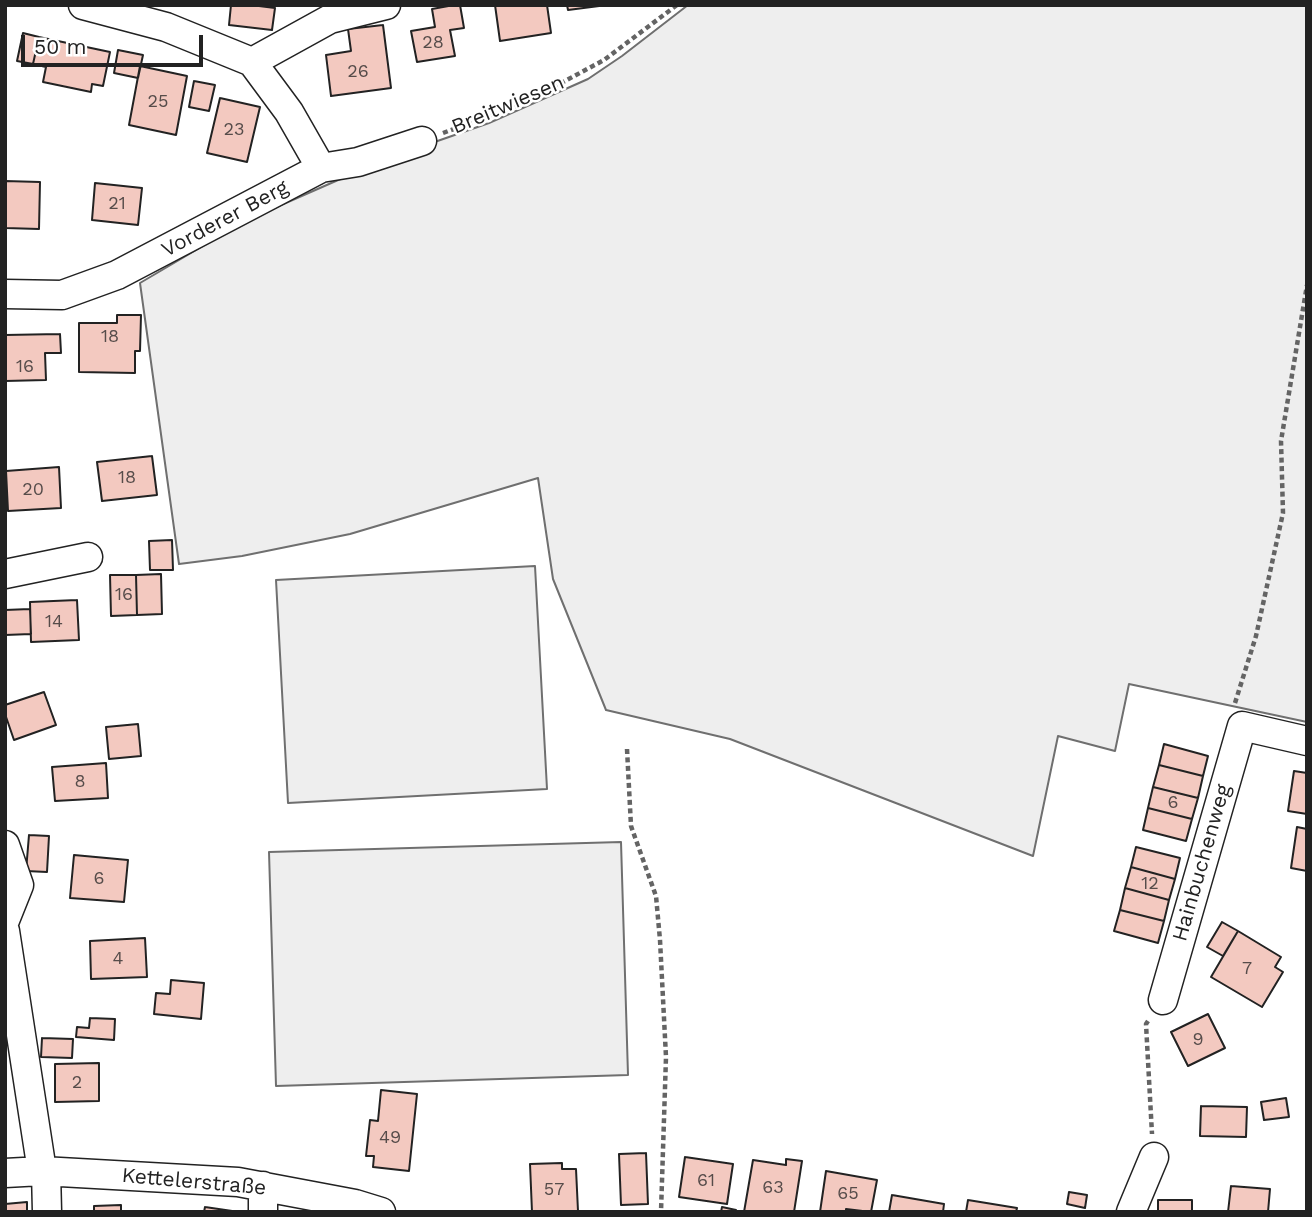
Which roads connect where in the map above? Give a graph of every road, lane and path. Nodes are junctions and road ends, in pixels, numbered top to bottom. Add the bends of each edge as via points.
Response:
1 (83, 5) edge
2 (386, 5) edge
3 (677, 5) edge
4 (252, 62) junction
5 (422, 141) joint
6 (321, 168) junction
7 (1307, 285) edge
8 (5, 294) edge
9 (88, 557) dead end
10 (5, 574) edge
11 (1241, 726) junction
12 (1307, 741) edge
13 (627, 749) dead end
14 (5, 845) edge
15 (5, 919) edge
16 (5, 930) edge
17 (1163, 1000) joint
18 (1153, 1157) joint
19 (44, 1171) junction
20 (5, 1173) edge
21 (263, 1199) edge
22 (47, 1212) edge
23 (381, 1212) edge
24 (661, 1212) edge
25 (1131, 1212) edge

1 - 4 street via 166,27
2 - 4 street via 330,19
3 - 5 path, Breitwiesen via 604,61 524,103
4 - 6 street via 289,112
5 - 6 street via 358,162
6 - 8 street, Vorderer Berg via 117,275 62,295
7 - 11 path via 1281,441 1283,513 1234,706
9 - 10 street
11 - 12 street
11 - 17 street, Hainbuchenweg
13 - 24 path via 631,826 656,896 660,940 666,1057
14 - 15 street via 19,885
16 - 19 street
17 - 18 path via 1146,1024
18 - 25 street
19 - 20 street, Kettelerstraße
19 - 21 street, Kettelerstraße via 239,1182
19 - 22 street
21 - 23 street, Kettelerstraße via 355,1204

